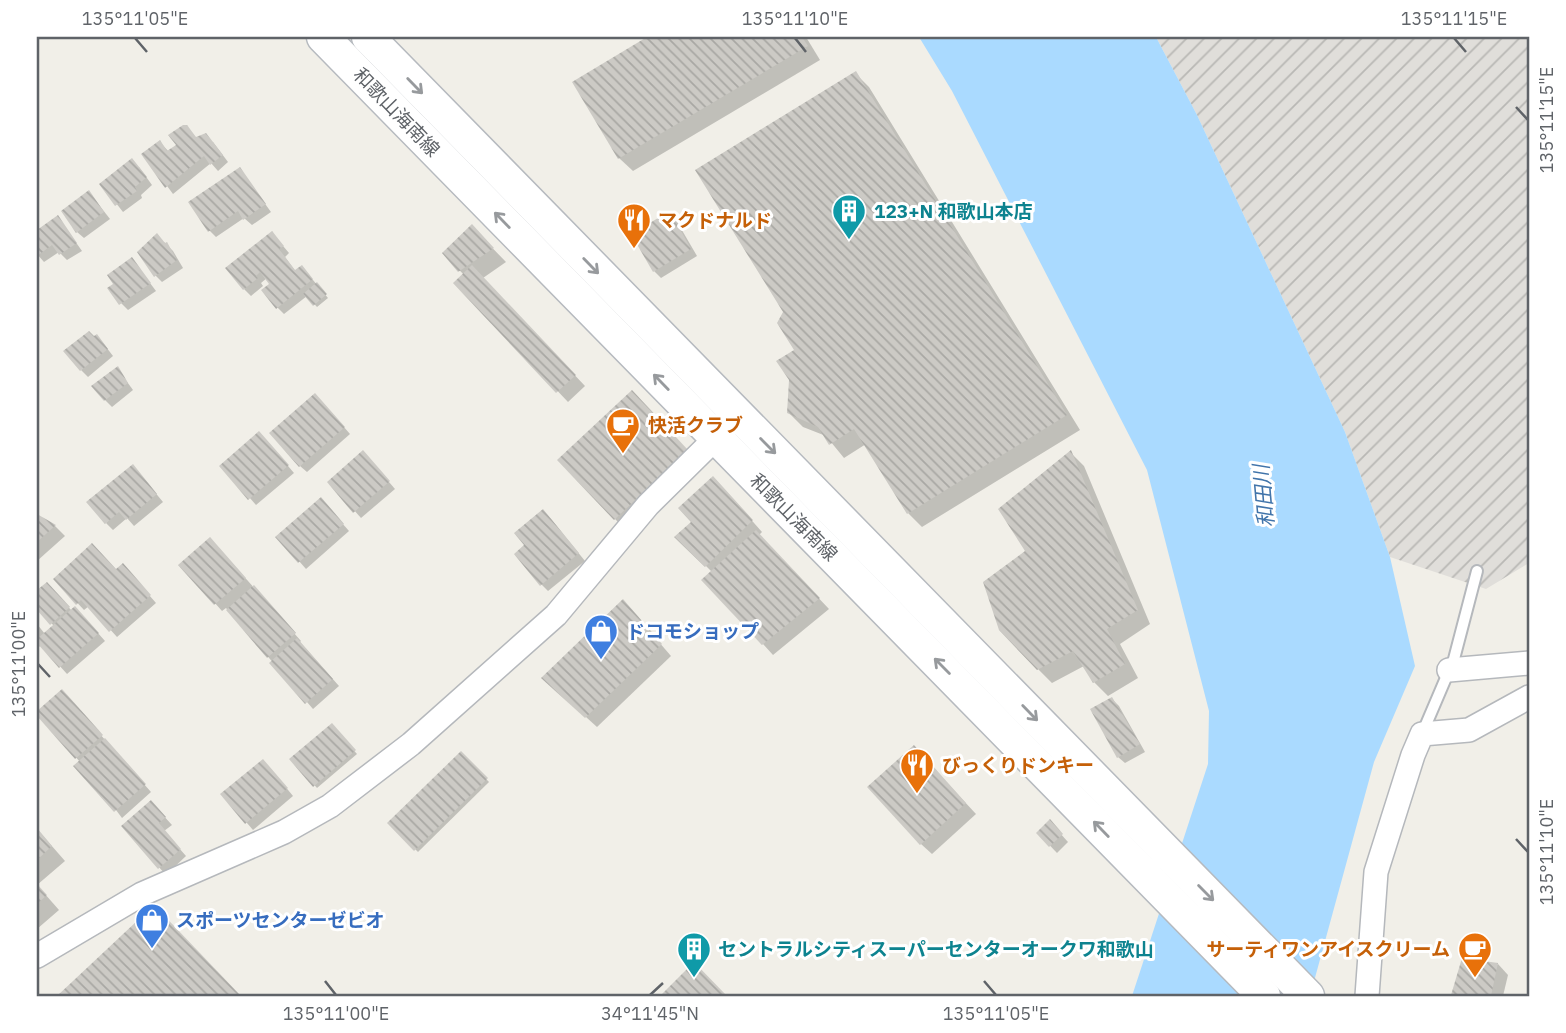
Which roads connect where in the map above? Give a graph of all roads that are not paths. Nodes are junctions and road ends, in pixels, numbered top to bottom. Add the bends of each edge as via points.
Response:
1 (323, 37) edge
2 (368, 37) edge
3 (738, 416) junction
4 (716, 438) junction
5 (1477, 571) dead end
6 (1529, 663) edge
7 (1449, 670) junction
8 (1529, 697) edge
9 (1422, 734) junction
10 (37, 956) edge
11 (1264, 996) edge
12 (1308, 996) edge
13 (1367, 996) edge

4 -> 1 main road, 和歌山海南線
2 -> 3 main road, 和歌山海南線
3 - 4 street
3 -> 12 main road, 和歌山海南線
4 - 10 street via 648,505 556,615 391,760 330,806 284,832 142,894
11 -> 4 main road, 和歌山海南線
5 - 7 lane
6 - 7 street
7 - 9 lane
8 - 9 street via 1469,730
9 - 13 street via 1376,872

